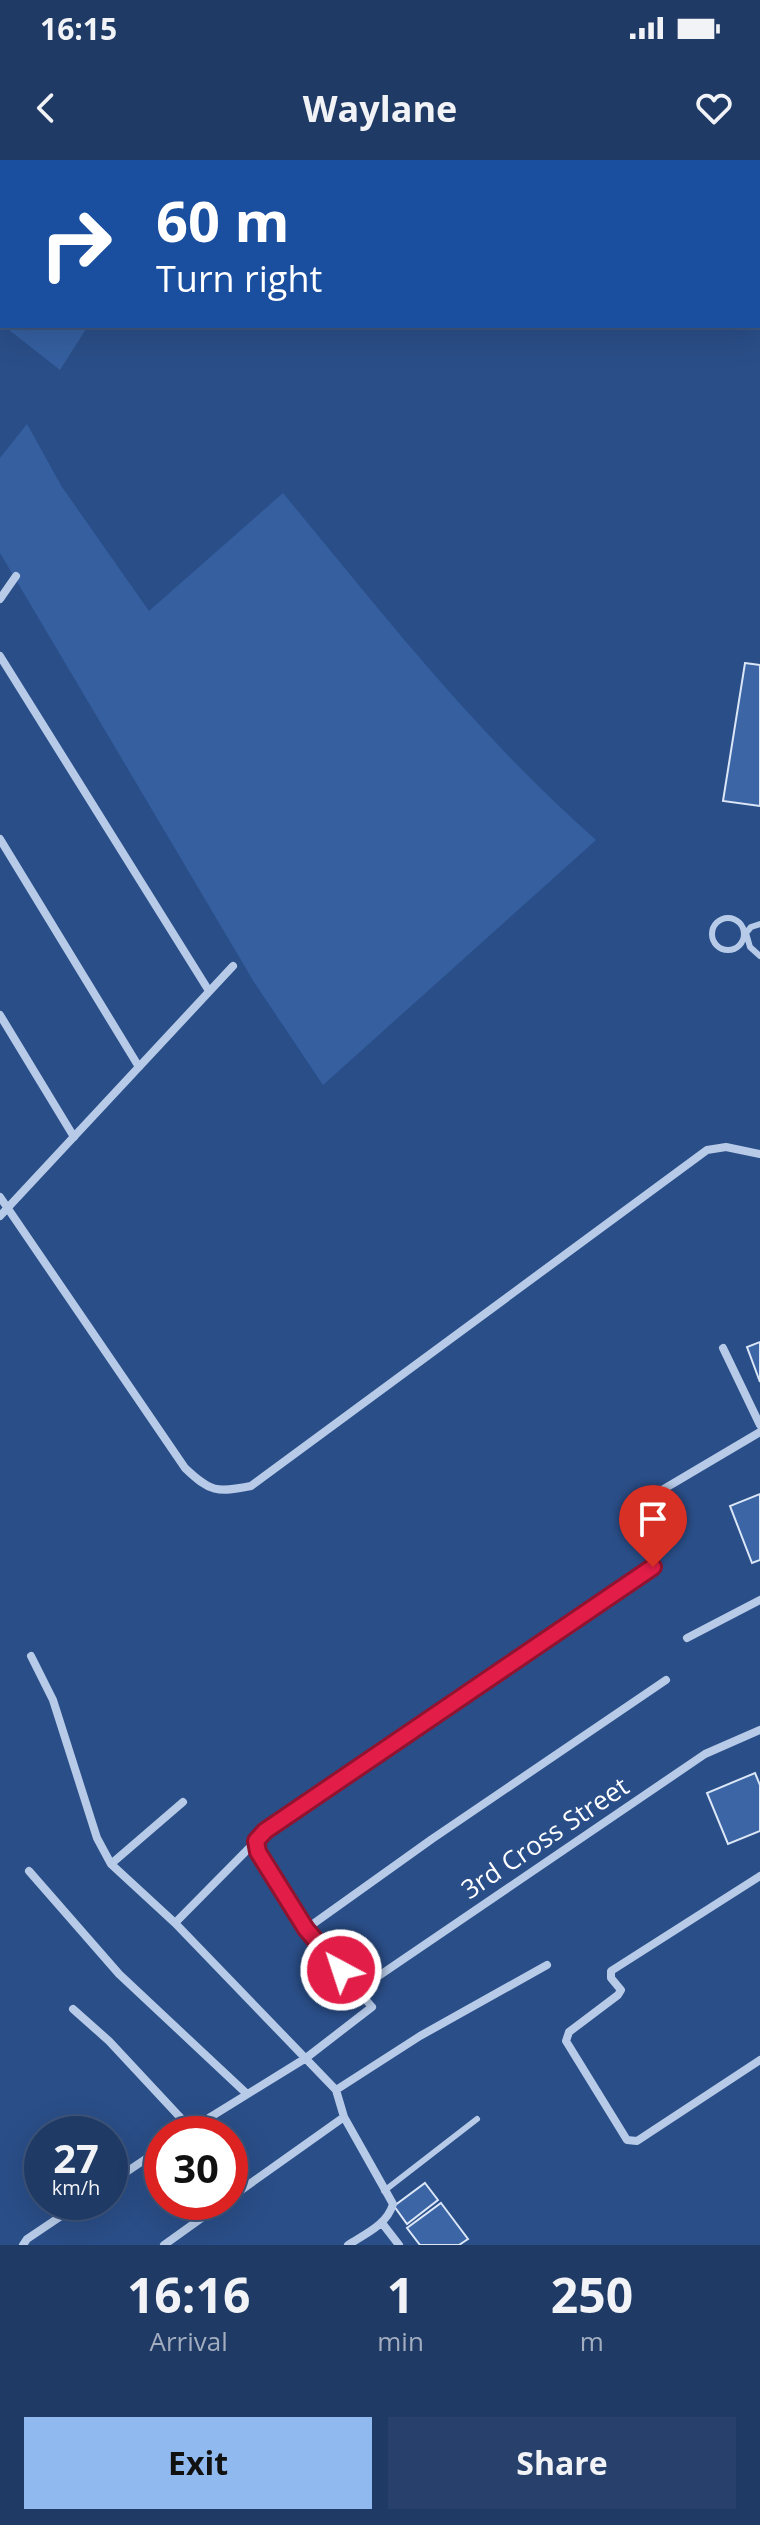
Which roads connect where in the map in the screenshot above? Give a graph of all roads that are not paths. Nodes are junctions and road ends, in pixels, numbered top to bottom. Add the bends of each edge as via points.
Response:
1 (16, 576) dead end
2 (0, 599) edge
3 (0, 656) edge
4 (0, 839) edge
5 (760, 924) edge
6 (746, 933) junction
7 (760, 956) edge
8 (233, 966) dead end
9 (209, 991) junction
10 (0, 1015) edge
11 (139, 1067) junction
12 (74, 1137) junction
13 (760, 1154) edge
14 (0, 1197) edge
15 (8, 1209) junction
16 (0, 1216) edge
17 (723, 1348) dead end
18 (760, 1425) edge
19 (760, 1432) edge
20 (657, 1493) dead end
21 (653, 1567) dead end
22 (760, 1600) edge
23 (687, 1638) dead end
24 (31, 1656) dead end
25 (666, 1680) dead end
26 (760, 1730) edge
27 (183, 1802) dead end
28 (256, 1841) junction
29 (111, 1864) junction
30 (29, 1871) dead end
31 (760, 1876) edge
32 (175, 1923) junction
33 (306, 1929) junction
34 (547, 1965) dead end
35 (358, 1990) junction
36 (73, 2009) dead end
37 (306, 2058) junction
38 (760, 2060) edge
39 (336, 2090) junction
40 (247, 2094) junction
41 (174, 2116) edge
42 (211, 2116) edge
43 (344, 2117) junction
44 (477, 2119) dead end
45 (248, 2185) edge
46 (384, 2191) junction
47 (55, 2220) edge
48 (199, 2220) edge
49 (382, 2223) junction
50 (23, 2245) edge
51 (164, 2245) edge
52 (348, 2245) edge
53 (399, 2245) edge

1 - 2 street
3 - 9 street
4 - 11 street
5 - 6 lane
6 - 6 lane via 728,950 717,946 712,934 716,923 728,918
6 - 7 lane
8 - 9 street
9 - 11 street
10 - 12 street
11 - 12 street
12 - 15 street
13 - 15 street via 726,1147 707,1150 251,1486 224,1492 201,1483 185,1468
14 - 15 street
15 - 16 street
17 - 18 street
19 - 20 street
21 - 28 street
22 - 23 street
24 - 29 street via 53,1700 97,1838
25 - 33 street
26 - 35 street, 3rd Cross Street via 705,1754
27 - 29 street
28 - 32 street
28 - 33 street
29 - 32 street
30 - 40 street via 119,1974
31 - 38 street via 611,1971 621,1990 618,1995 569,2032 566,2041 627,2140 637,2141
32 - 37 street
33 - 35 street
34 - 39 street
35 - 37 street via 372,2007
36 - 41 street via 109,2041
37 - 39 street
37 - 40 street
39 - 43 street
40 - 42 street
43 - 45 street
43 - 46 street
44 - 46 lane
46 - 49 street via 393,2204
47 - 50 street
48 - 51 street
49 - 52 street
49 - 53 street

